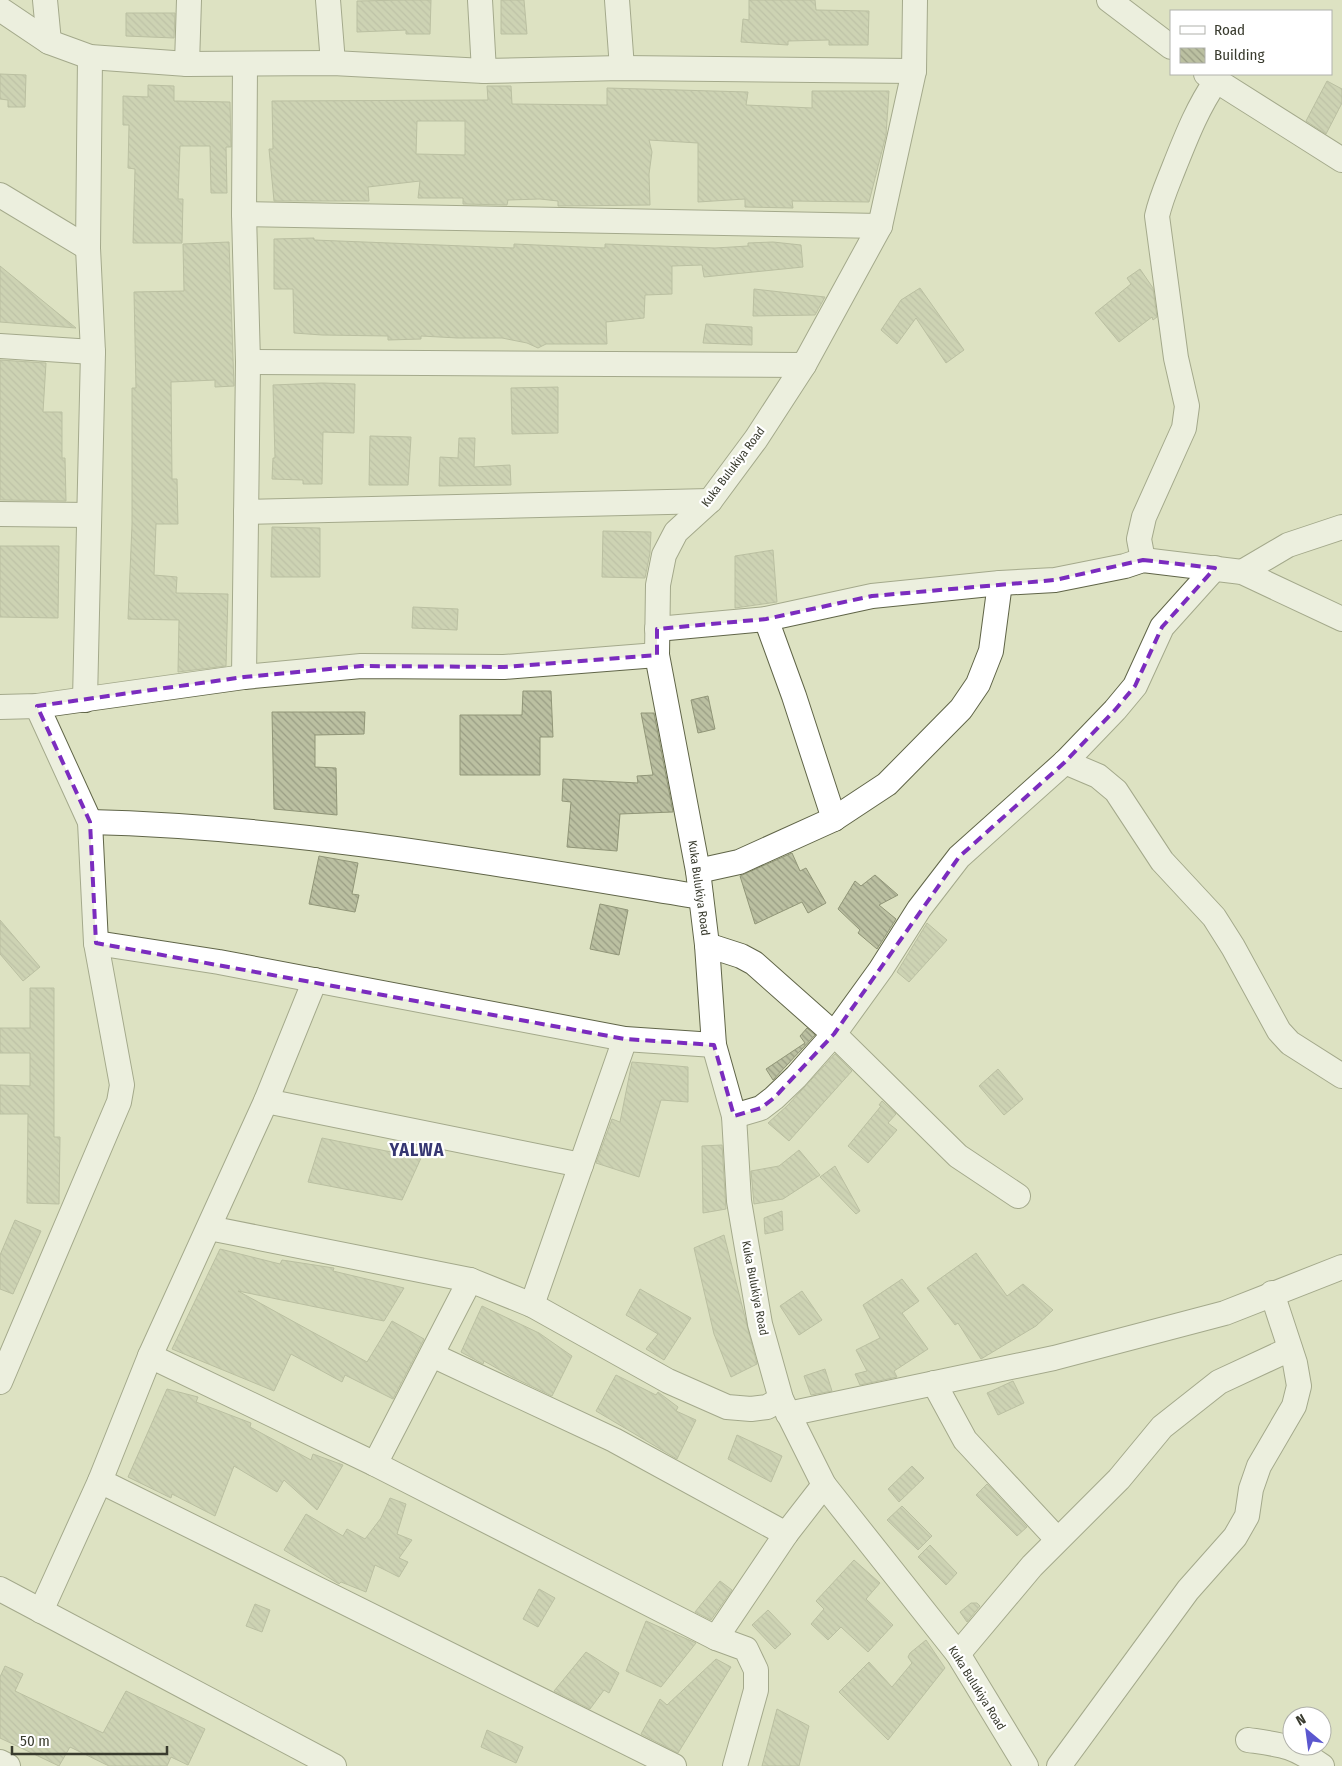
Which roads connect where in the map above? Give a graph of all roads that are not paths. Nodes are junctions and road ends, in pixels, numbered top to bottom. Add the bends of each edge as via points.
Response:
1 (45, 0) edge
2 (189, 0) edge
3 (328, 0) edge
4 (480, 0) edge
5 (617, 0) edge
6 (916, 0) edge
7 (1109, 0) edge
8 (0, 9) edge
9 (49, 42) junction
10 (1170, 46) edge
11 (90, 57) junction
12 (333, 63) junction
13 (187, 64) junction
14 (245, 65) junction
15 (622, 68) junction
16 (484, 71) junction
17 (914, 71) junction
18 (1211, 77) edge
19 (1342, 160) edge
20 (0, 195) edge
21 (244, 214) junction
22 (880, 226) junction
23 (88, 248) junction
24 (0, 346) edge
25 (93, 352) junction
26 (248, 362) junction
27 (804, 365) junction
28 (710, 501) junction
29 (246, 512) junction
30 (0, 514) edge
31 (89, 515) junction
32 (1342, 527) edge
33 (1143, 560) junction
34 (1215, 568) junction
35 (1242, 572) junction
36 (1000, 583) junction
37 (766, 619) junction
38 (1342, 619) edge
39 (657, 629) junction
40 (657, 655) junction
41 (244, 677) junction
42 (85, 700) junction
43 (37, 706) junction
44 (0, 707) edge
45 (1065, 762) junction
46 (834, 819) junction
47 (90, 822) junction
48 (698, 871) junction
49 (701, 897) junction
50 (96, 943) junction
51 (707, 945) junction
52 (314, 980) junction
53 (834, 1034) junction
54 (625, 1039) junction
55 (714, 1045) junction
56 (1342, 1076) edge
57 (266, 1101) junction
58 (734, 1116) junction
59 (581, 1165) junction
60 (1018, 1196) dead end
61 (209, 1228) junction
62 (1342, 1268) edge
63 (470, 1280) junction
64 (1272, 1293) junction
65 (532, 1305) junction
66 (1290, 1349) junction
67 (432, 1355) junction
68 (150, 1356) junction
69 (0, 1382) edge
70 (934, 1383) junction
71 (785, 1406) junction
72 (375, 1464) junction
73 (100, 1482) junction
74 (824, 1485) junction
75 (786, 1534) junction
76 (1057, 1539) junction
77 (0, 1590) edge
78 (41, 1611) junction
79 (716, 1638) junction
80 (958, 1654) junction
81 (1248, 1740) dead end
82 (308, 1760) edge
83 (0, 1762) edge
84 (8, 1766) edge
85 (334, 1766) edge
86 (674, 1766) edge
87 (735, 1766) edge
88 (1026, 1766) edge
89 (1060, 1766) edge
90 (1322, 1766) edge

1 - 9 street
2 - 13 street
3 - 12 street
4 - 16 street
5 - 15 street
6 - 17 street, Kuka Bulukiya Road
7 - 10 street
8 - 9 street
9 - 11 street
11 - 13 street
11 - 23 street
12 - 14 street
12 - 16 street
13 - 14 street
14 - 21 street
15 - 16 street
15 - 17 street
17 - 22 street, Kuka Bulukiya Road
18 - 19 street
18 - 33 street via 1161,197 1157,216 1176,358 1187,406 1184,428 1144,518 1139,539
20 - 23 street
21 - 22 street
21 - 26 street
22 - 27 street, Kuka Bulukiya Road
23 - 25 street
24 - 25 street
25 - 31 street
26 - 27 street
26 - 29 street
27 - 28 street, Kuka Bulukiya Road via 756,439
28 - 29 street
28 - 39 street, Kuka Bulukiya Road via 676,532 664,555 658,585
29 - 41 street
30 - 31 street
31 - 42 street
32 - 35 street via 1288,545
33 - 34 street
33 - 36 street via 1055,580
34 - 35 street
34 - 45 street via 1162,627 1134,686
35 - 38 street
36 - 37 street via 872,596
36 - 46 street via 991,651 978,684 961,708 887,784
37 - 39 street
37 - 46 street
39 - 40 street, Kuka Bulukiya Road
40 - 41 street via 504,667 360,666
40 - 48 street, Kuka Bulukiya Road
41 - 42 street
42 - 43 street
43 - 44 street
43 - 47 street
45 - 53 street via 959,857 919,908
45 - 56 street via 1098,776 1116,791 1162,861 1214,917 1234,947 1278,1031 1290,1043
46 - 48 street via 739,862
47 - 49 street via 242,830 400,848
47 - 50 street
48 - 49 street, Kuka Bulukiya Road
49 - 51 street, Kuka Bulukiya Road
50 - 52 street
50 - 69 street via 121,1078 119,1102
51 - 53 street via 754,963
51 - 55 street, Kuka Bulukiya Road
52 - 54 street
52 - 57 street
53 - 58 street via 774,1098 761,1108
53 - 60 street via 958,1156
54 - 55 street
54 - 59 street
55 - 58 street, Kuka Bulukiya Road
57 - 59 street
57 - 61 street
58 - 71 street, Kuka Bulukiya Road via 739,1201 760,1324
59 - 65 street
61 - 63 street
61 - 68 street
62 - 64 street
63 - 65 street
63 - 67 street
64 - 66 street
64 - 70 street via 1225,1313 1054,1358
65 - 71 street via 668,1380 727,1407
66 - 76 street via 1219,1382 1162,1426 1119,1479
66 - 89 street via 1299,1386 1294,1406 1259,1466 1247,1516 1235,1537 1188,1590
67 - 72 street
67 - 75 street via 614,1440
68 - 72 street
68 - 73 street
70 - 71 street
70 - 76 street via 965,1440
71 - 74 street, Kuka Bulukiya Road
72 - 79 street
73 - 78 street
73 - 86 street
74 - 75 street
74 - 80 street, Kuka Bulukiya Road
75 - 79 street
76 - 80 street
77 - 78 street
78 - 82 street
79 - 87 street via 746,1649 756,1670 756,1690
80 - 88 street, Kuka Bulukiya Road
81 - 90 street via 1299,1750
82 - 85 street
83 - 84 street

